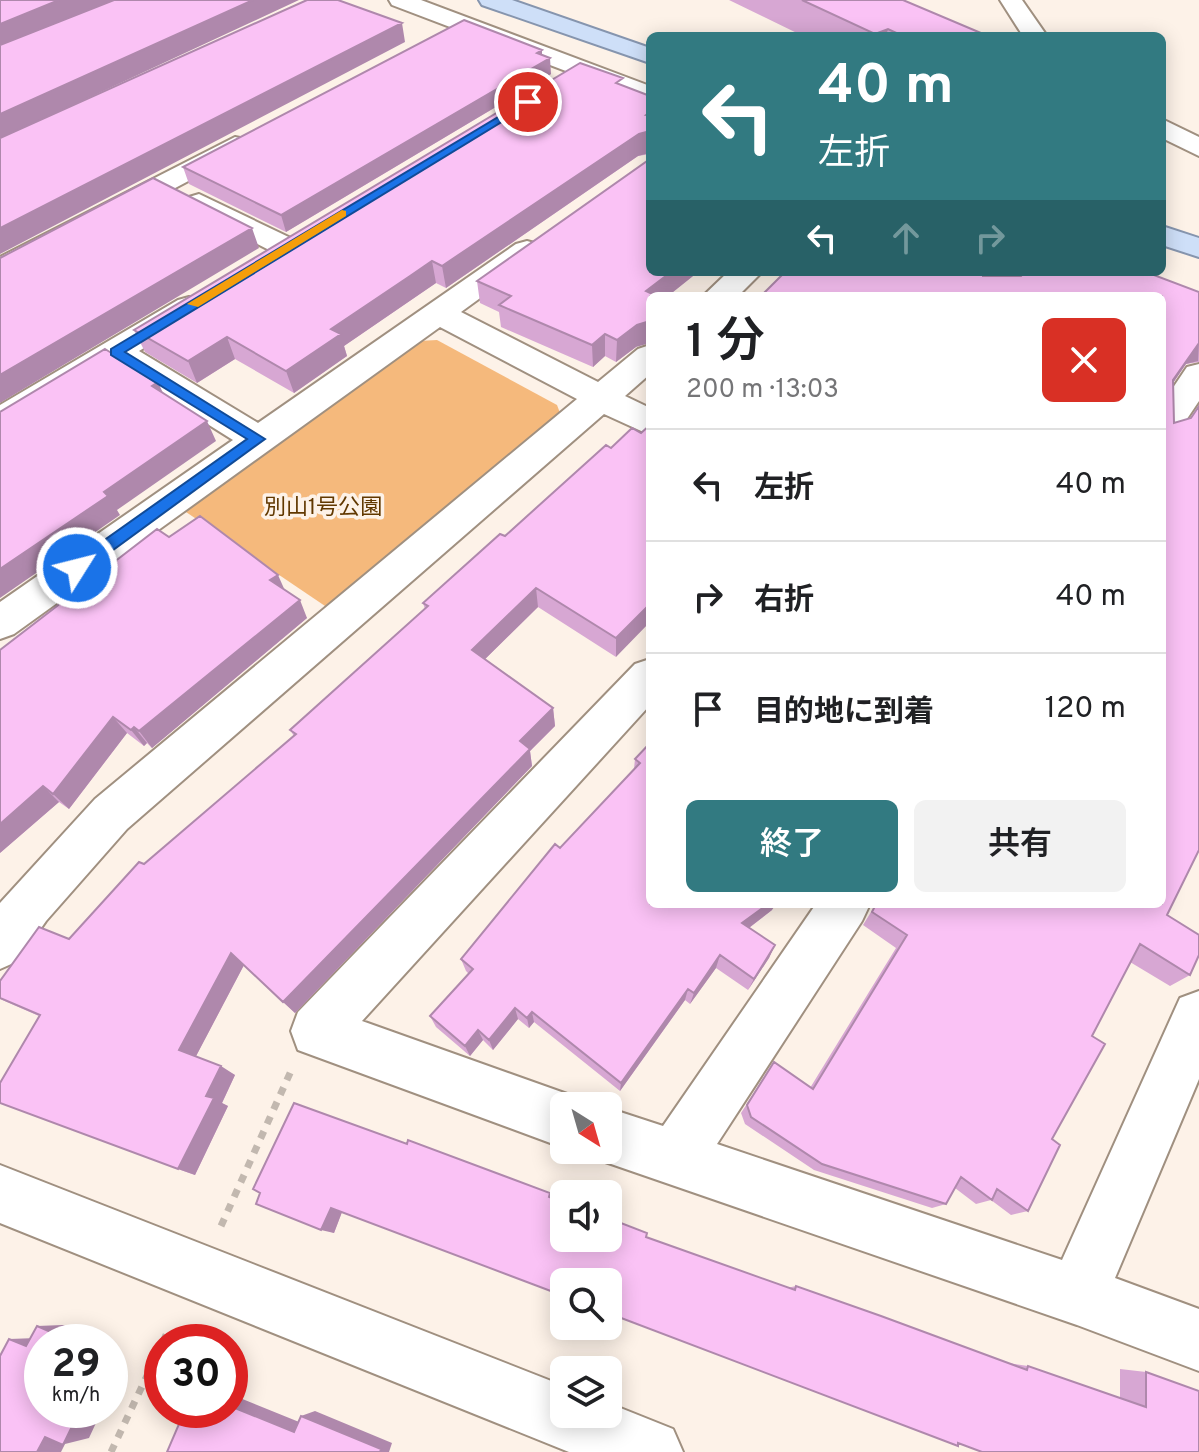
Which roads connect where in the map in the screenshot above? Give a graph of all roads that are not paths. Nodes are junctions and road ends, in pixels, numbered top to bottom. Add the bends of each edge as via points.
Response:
1 (400, 0) edge
2 (490, 0) edge
3 (1011, 0) edge
4 (464, 24) junction
5 (1032, 32) edge
6 (436, 39) edge
7 (646, 55) edge
8 (581, 70) junction
9 (554, 86) edge
10 (646, 94) edge
11 (1166, 129) edge
12 (252, 136) edge
13 (1199, 148) edge
14 (161, 184) junction
15 (550, 234) edge
16 (1166, 236) edge
17 (1199, 248) edge
18 (257, 265) edge
19 (0, 269) edge
20 (742, 276) edge
21 (1011, 276) edge
22 (218, 289) edge
23 (724, 292) edge
24 (997, 292) edge
25 (438, 313) junction
26 (116, 352) junction
27 (646, 359) edge
28 (1199, 375) edge
29 (601, 398) junction
30 (0, 421) edge
31 (646, 421) edge
32 (1166, 424) edge
33 (258, 439) junction
34 (0, 623) edge
35 (646, 680) edge
36 (842, 908) edge
37 (0, 944) edge
38 (1199, 1017) edge
39 (550, 1115) edge
40 (622, 1141) edge
41 (674, 1159) junction
42 (0, 1194) edge
43 (1077, 1295) junction
44 (1199, 1340) edge
45 (650, 1452) edge

1 - 4 street
2 - 7 main road
3 - 5 street
4 - 6 street
4 - 8 street
8 - 9 street
8 - 10 street
11 - 13 street
12 - 14 street
14 - 18 street via 299,239
14 - 19 street
15 - 25 street
16 - 17 main road
20 - 23 street
21 - 24 street
22 - 26 street
25 - 29 street
25 - 33 street
26 - 30 street
26 - 33 street
27 - 29 street
28 - 32 street
29 - 31 street
29 - 37 street via 111,814
33 - 34 street
35 - 39 street via 317,1031
36 - 41 street
38 - 43 street
40 - 41 street
41 - 43 street
42 - 45 street
43 - 44 street

